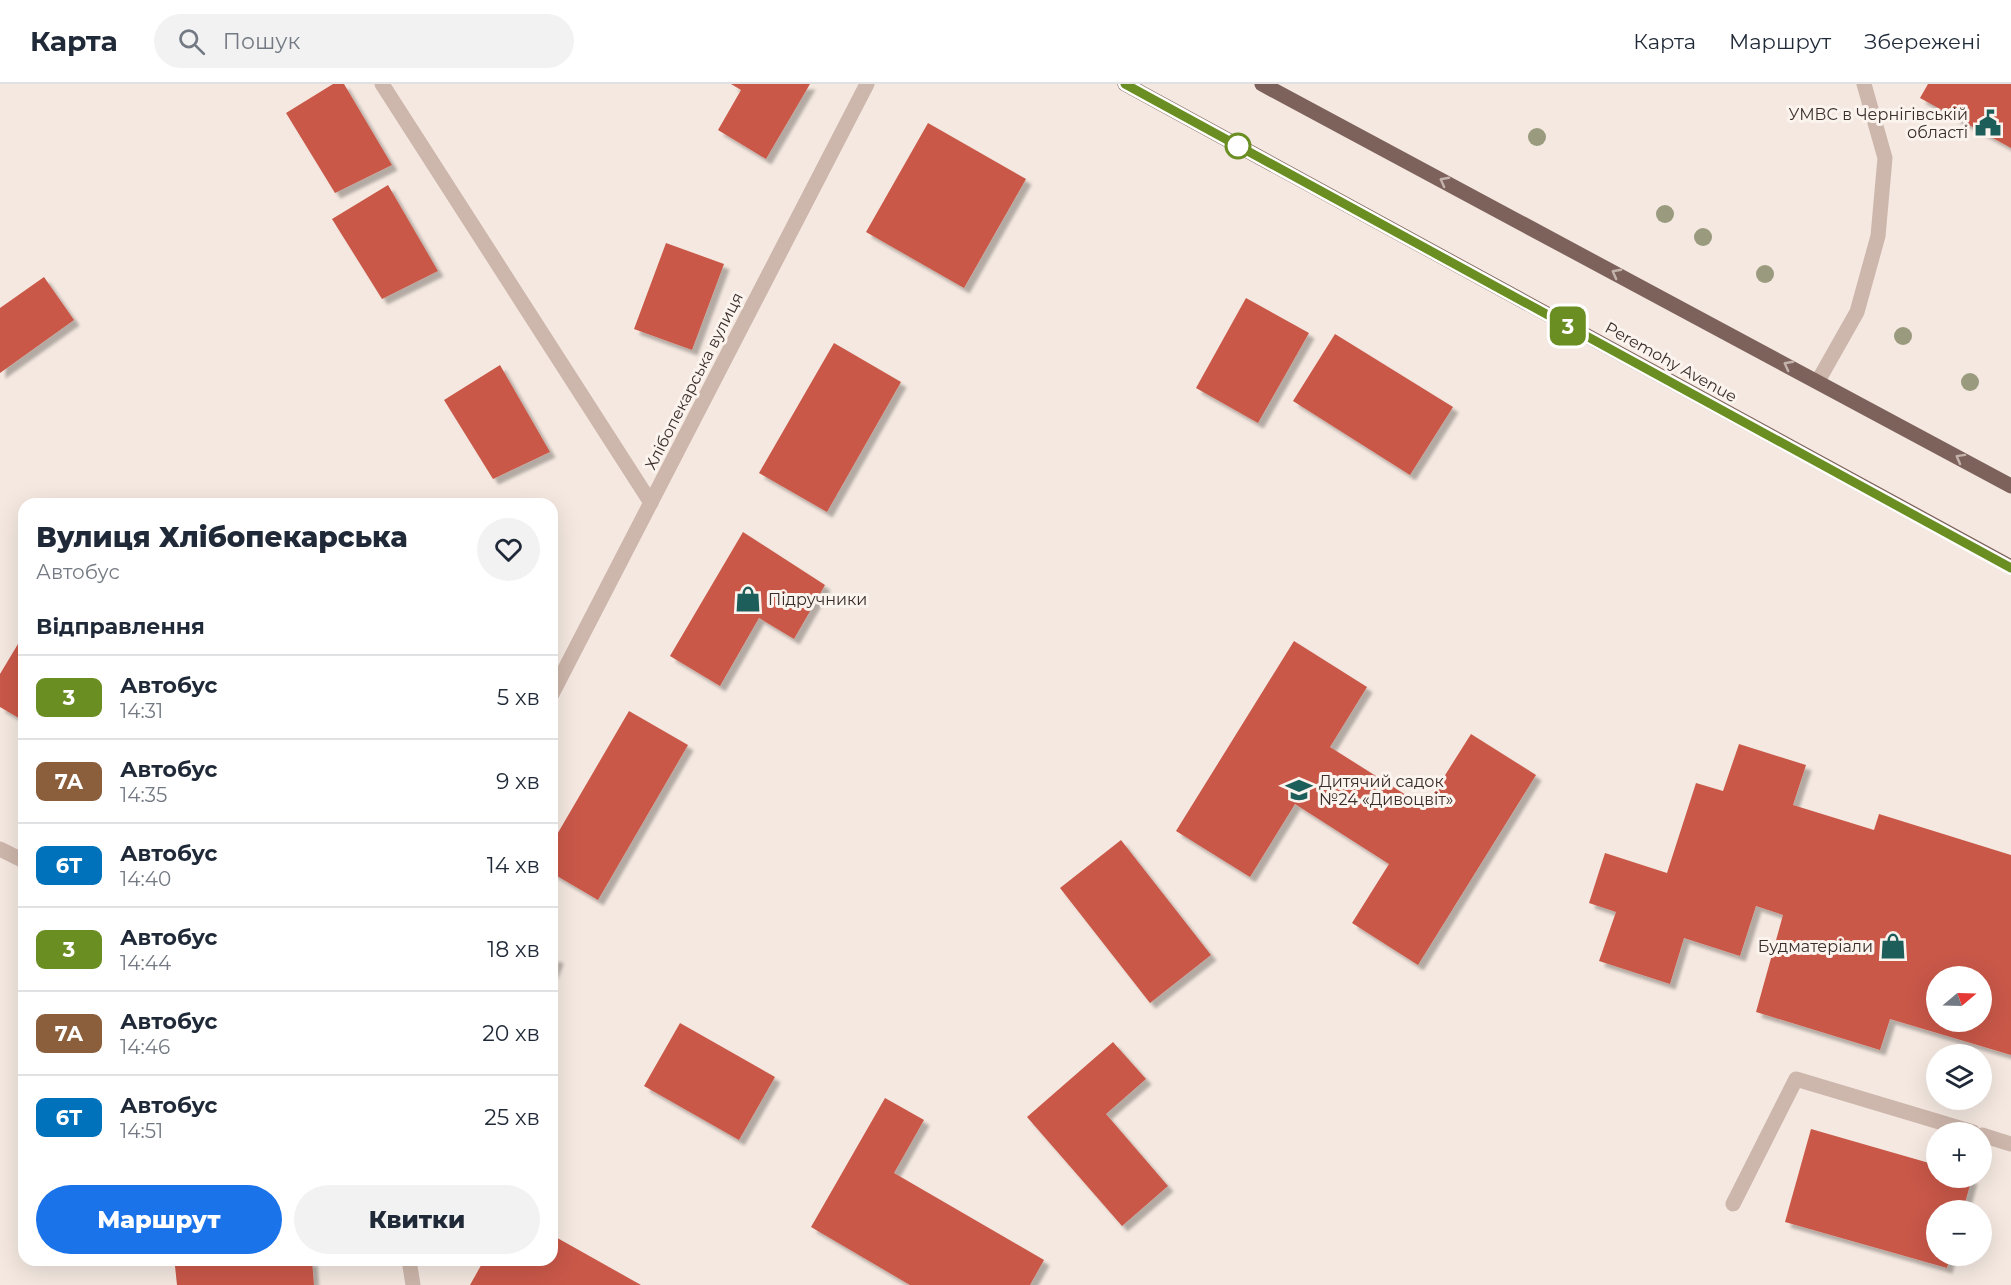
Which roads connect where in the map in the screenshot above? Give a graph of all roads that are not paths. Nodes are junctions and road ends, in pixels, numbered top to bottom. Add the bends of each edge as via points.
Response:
1 (382, 84) edge
2 (867, 84) edge
3 (1125, 84) edge
4 (1262, 84) edge
5 (1864, 84) edge
6 (1818, 381) junction
7 (2011, 486) edge
8 (651, 502) junction
9 (2011, 567) edge
10 (558, 682) edge
11 (0, 849) edge
12 (18, 858) edge
13 (1940, 1122) edge
14 (1992, 1138) edge
15 (2011, 1144) edge
16 (1733, 1204) dead end
17 (410, 1266) edge
18 (413, 1285) edge

1 - 8 street
2 - 8 street, Хлібопекарська вулиця
3 - 9 main road, Peremohy Avenue
6 -> 4 main road
5 - 6 street via 1885,158 1878,236 1857,312
7 -> 6 main road
8 - 10 street, Хлібопекарська вулиця
11 - 12 street
13 - 16 street via 1796,1079
14 - 15 street
17 - 18 street

